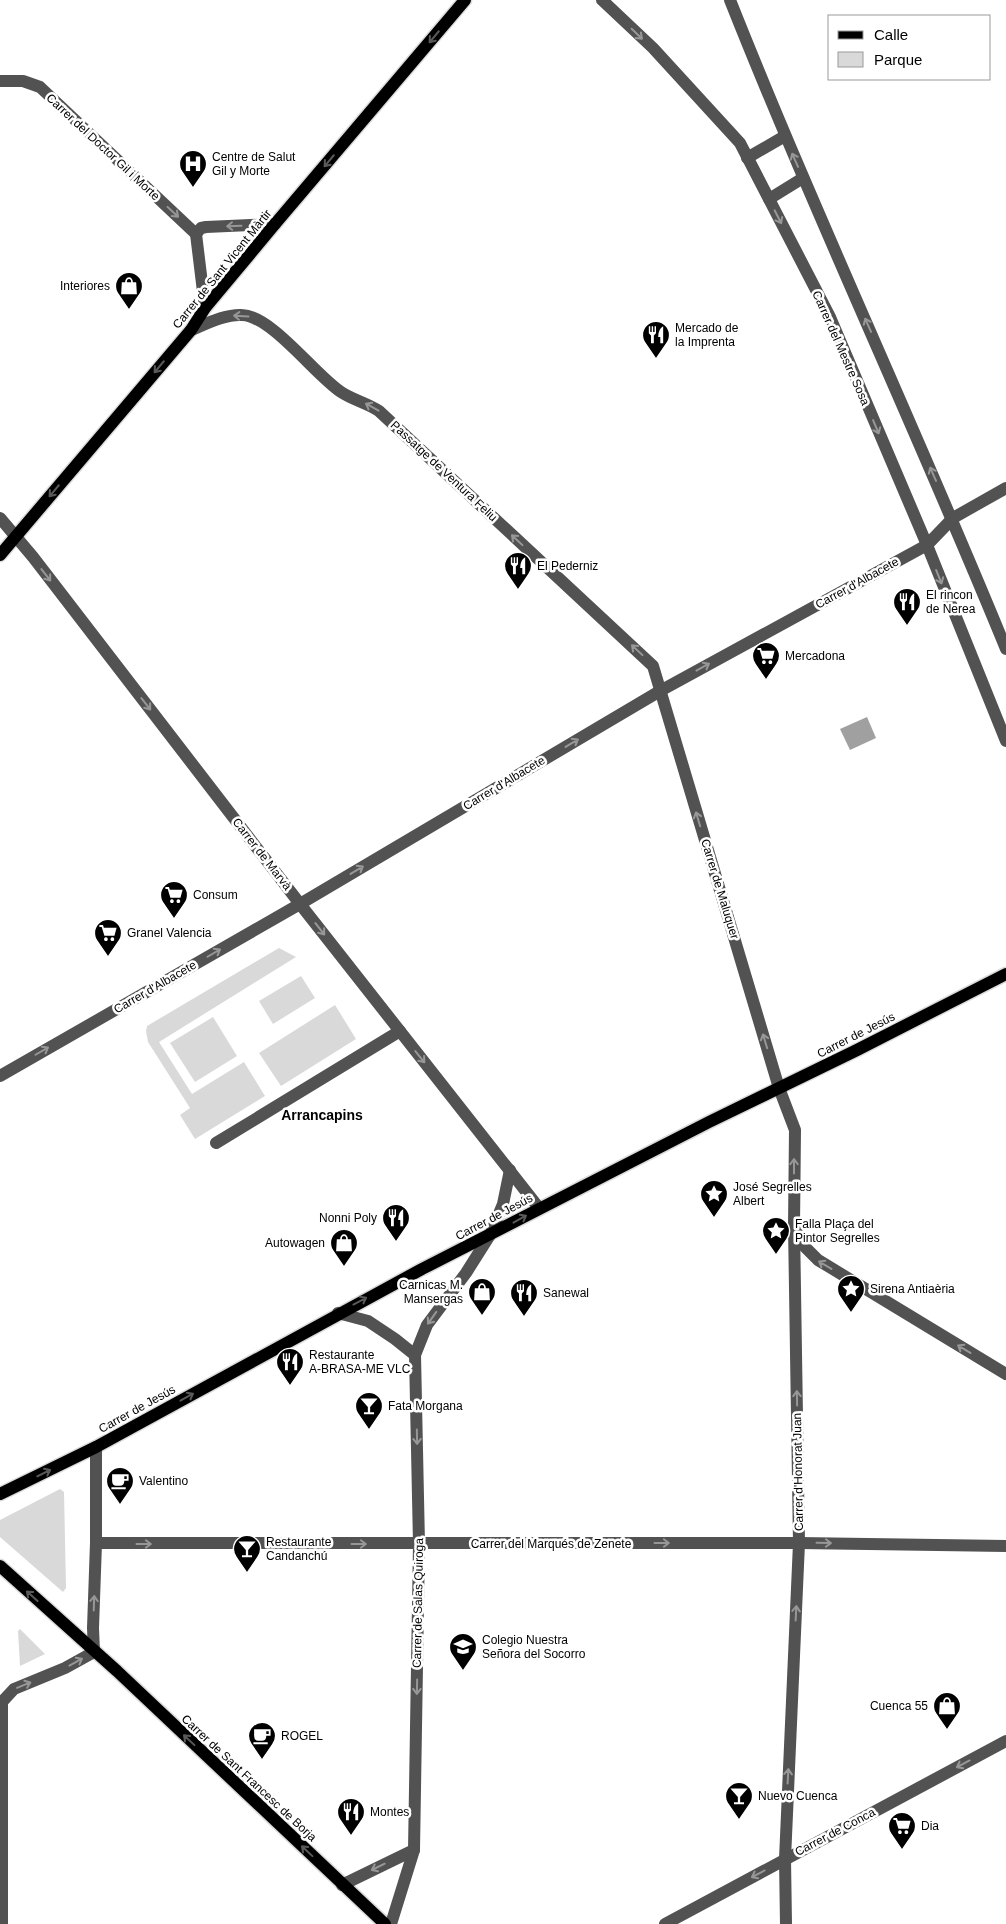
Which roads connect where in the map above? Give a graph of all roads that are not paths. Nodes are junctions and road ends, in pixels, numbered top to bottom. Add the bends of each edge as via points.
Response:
1 (465, 0) edge
2 (602, 0) edge
3 (730, 0) edge
4 (0, 81) edge
5 (785, 136) junction
6 (747, 158) junction
7 (803, 178) junction
8 (769, 199) junction
9 (275, 224) junction
10 (196, 234) junction
11 (206, 308) junction
12 (190, 330) junction
13 (1006, 488) edge
14 (0, 518) edge
15 (953, 518) junction
16 (16, 536) junction
17 (927, 546) junction
18 (0, 556) edge
19 (1006, 649) edge
20 (660, 691) junction
21 (1006, 741) edge
22 (300, 904) junction
23 (1006, 974) edge
24 (400, 1032) junction
25 (0, 1076) edge
26 (779, 1088) junction
27 (216, 1142) dead end
28 (510, 1170) junction
29 (539, 1208) junction
30 (794, 1226) junction
31 (490, 1235) junction
32 (338, 1313) junction
33 (415, 1355) junction
34 (1006, 1374) edge
35 (96, 1447) junction
36 (0, 1494) edge
37 (799, 1543) junction
38 (96, 1544) junction
39 (419, 1544) junction
40 (1006, 1546) edge
41 (0, 1566) edge
42 (94, 1652) junction
43 (1006, 1741) edge
44 (414, 1850) junction
45 (785, 1859) junction
46 (342, 1885) junction
47 (2, 1924) edge
48 (386, 1924) edge
49 (391, 1924) edge
50 (665, 1924) edge
51 (786, 1924) edge

1 -> 9 main road, Carrer de Sant Vicent Màrtir
2 -> 6 street, Carrer del Mestre Sosa via 653,48 737,140
3 - 5 street
4 -> 10 street, Carrer del Doctor Gil i Morte via 23,81 40,87
5 - 6 street
7 -> 5 street
6 - 8 street, Carrer del Mestre Sosa
7 - 8 street
15 -> 7 street
8 -> 17 street, Carrer del Mestre Sosa via 830,317
9 -> 10 street via 206,227
9 - 11 main road, Carrer de Sant Vicent Màrtir
10 - 11 street
11 - 12 main road, Carrer de Sant Vicent Màrtir
12 -> 16 main road, Carrer de Sant Vicent Màrtir
20 -> 12 street, Passatge de Ventura Feliu via 654,666 379,411 340,391 271,328 243,314
13 - 15 street, Carrer d'Albacete
14 - 16 street, Carrer de Marvà
15 - 17 street, Carrer d'Albacete
15 - 19 street
16 - 18 main road, Carrer de Sant Vicent Màrtir
16 -> 22 street, Carrer de Marvà
20 -> 17 street, Carrer d'Albacete
17 -> 21 street, Carrer del Mestre Sosa
22 -> 20 street, Carrer d'Albacete
26 -> 20 street, Carrer de Maluquer
22 -> 24 street, Carrer de Marvà
25 -> 22 street, Carrer d'Albacete
23 - 26 main road, Carrer de Jesús
24 - 27 street
24 -> 28 street, Carrer de Marvà
26 - 29 main road, Carrer de Jesús
30 -> 26 street, Carrer d'Honorat Juan via 795,1130
28 - 29 street, Carrer de Marvà
28 - 31 street
31 -> 29 main road, Carrer de Jesús
34 -> 30 street via 818,1260 804,1246
37 -> 30 street, Carrer d'Honorat Juan
32 -> 31 main road, Carrer de Jesús
31 -> 33 street, Carrer de Salas Quiroga via 427,1325
32 - 33 street via 368,1321
35 -> 32 main road, Carrer de Jesús
33 -> 39 street, Carrer de Salas Quiroga
36 -> 35 main road, Carrer de Jesús
35 - 38 street
39 -> 37 street, Carrer del Marqués de Zenete
37 -> 40 street, Carrer del Marqués de Zenete
45 -> 37 street, Carrer d'Honorat Juan
38 -> 39 street, Carrer del Marqués de Zenete
42 -> 38 street
39 -> 44 street, Carrer de Salas Quiroga
42 -> 41 main road, Carrer de Sant Francesc de Borja
46 -> 42 main road, Carrer de Sant Francesc de Borja
47 -> 42 street via 2,1702 14,1689
43 -> 45 street, Carrer de Conca
44 -> 46 street
44 - 49 street, Carrer de Salas Quiroga
45 -> 50 street, Carrer de Conca
45 - 51 street, Carrer d'Honorat Juan
46 - 48 main road, Carrer de Sant Francesc de Borja

